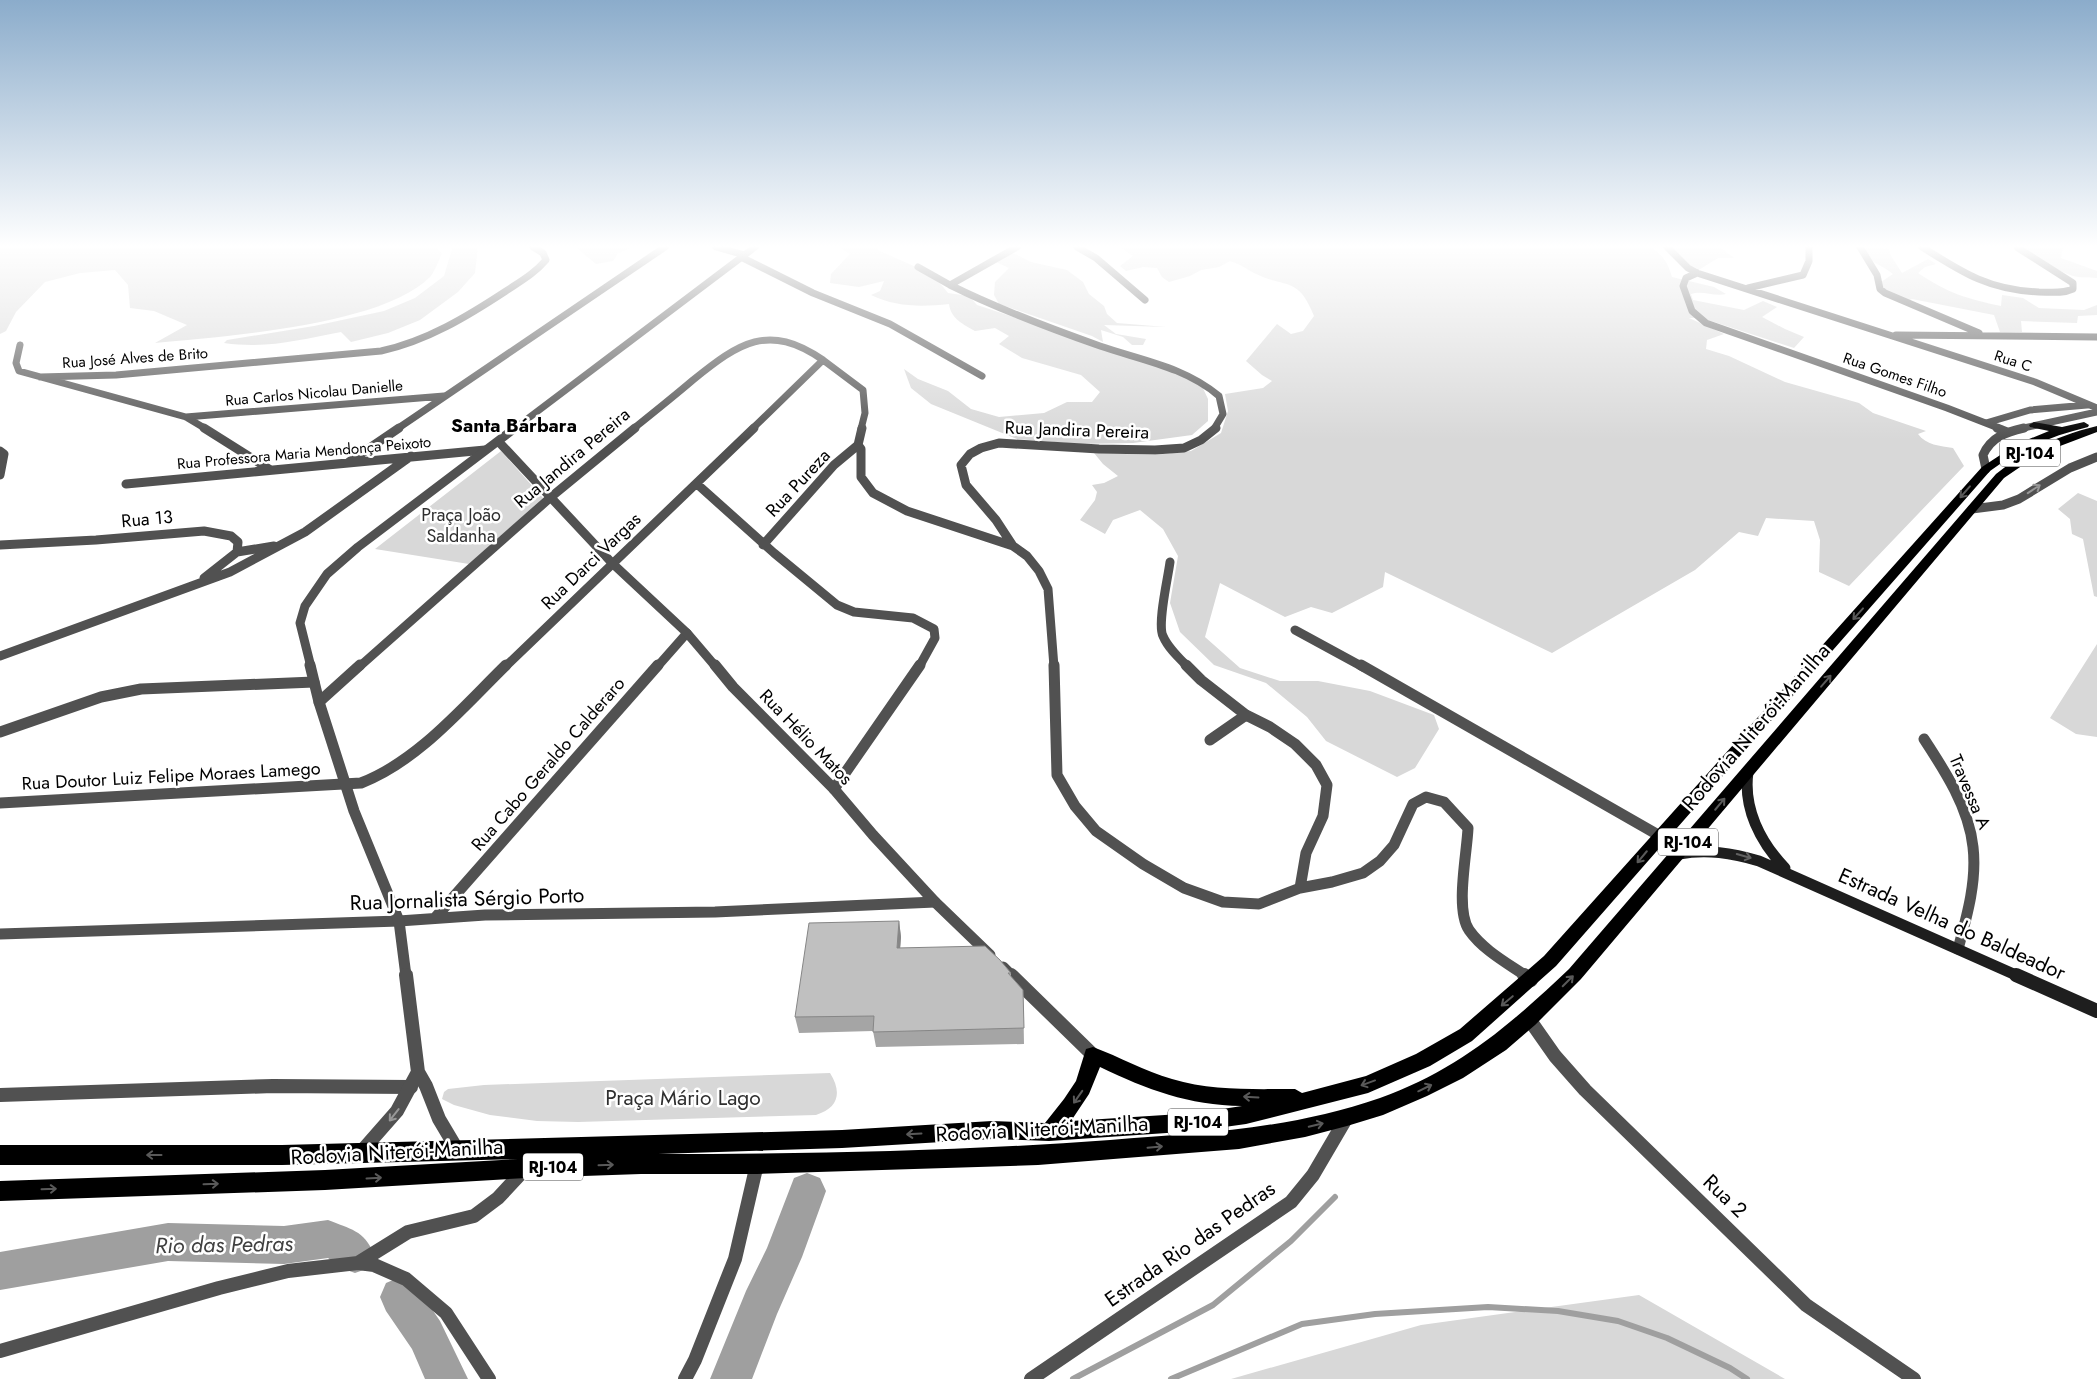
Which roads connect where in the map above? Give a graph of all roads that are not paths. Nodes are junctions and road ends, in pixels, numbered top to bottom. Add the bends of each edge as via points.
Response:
1 (474, 311) edge
2 (570, 311) edge
3 (672, 311) edge
4 (859, 311) edge
5 (1010, 311) edge
6 (1692, 311) edge
7 (1817, 311) edge
8 (1926, 311) edge
9 (1887, 335) junction
10 (1985, 336) junction
11 (2097, 337) edge
12 (20, 344) dead end
13 (823, 360) junction
14 (40, 376) junction
15 (982, 376) dead end
16 (445, 396) junction
17 (2095, 408) edge
18 (186, 417) junction
19 (2097, 422) edge
20 (1986, 423) junction
21 (2034, 425) junction
22 (2097, 429) edge
23 (2061, 430) junction
24 (2007, 432) junction
25 (498, 441) junction
26 (858, 445) junction
27 (485, 450) junction
28 (0, 451) edge
29 (411, 456) junction
30 (2095, 459) edge
31 (349, 462) junction
32 (270, 469) junction
33 (1986, 469) junction
34 (0, 475) edge
35 (126, 484) dead end
36 (697, 484) junction
37 (551, 497) junction
38 (1972, 509) junction
39 (0, 545) edge
40 (283, 545) junction
41 (762, 545) junction
42 (1013, 546) junction
43 (237, 552) junction
44 (1170, 562) dead end
45 (612, 563) junction
46 (198, 584) junction
47 (1295, 630) dead end
48 (687, 633) junction
49 (0, 656) edge
50 (314, 682) junction
51 (319, 702) junction
52 (1246, 715) junction
53 (0, 732) edge
54 (1924, 739) dead end
55 (1210, 740) dead end
56 (1749, 769) junction
57 (345, 784) junction
58 (834, 789) junction
59 (0, 803) edge
60 (1660, 836) junction
61 (1678, 854) junction
62 (1791, 874) junction
63 (1300, 888) junction
64 (935, 902) junction
65 (435, 918) junction
66 (399, 921) junction
67 (0, 934) edge
68 (1958, 949) junction
69 (1531, 980) junction
70 (2097, 1011) edge
71 (1529, 1019) junction
72 (1093, 1055) junction
73 (418, 1072) junction
74 (411, 1087) junction
75 (0, 1095) edge
76 (1317, 1098) junction
77 (1346, 1117) junction
78 (1049, 1132) junction
79 (458, 1151) junction
80 (360, 1152) junction
81 (0, 1155) edge
82 (757, 1164) junction
83 (526, 1168) junction
84 (0, 1191) edge
85 (358, 1263) junction
86 (0, 1351) edge
87 (489, 1379) edge
88 (685, 1379) edge
89 (1031, 1379) edge
90 (1914, 1379) edge

1 - 14 street, Rua José Alves de Brito via 438,331 398,347 362,354 116,375
2 - 16 street
3 - 25 street
4 - 15 street via 890,324
5 - 42 street, Rua Jandira Pereira via 1194,377 1219,396 1223,414 1216,428 1184,448 1099,449 999,444 970,454 961,465 966,486 996,520
6 - 20 street, Rua Gomes Filho via 1720,328
7 - 9 street, Rua C
8 - 10 street
9 - 10 street
9 - 17 street, Rua C via 2035,382
10 - 11 street
12 - 14 street via 16,363 19,371
13 - 26 street via 863,390 865,413
13 - 36 street, Rua Darci Vargas
13 - 37 street, Rua Jandira Pereira via 797,343 766,339 750,342 725,354
14 - 18 street
16 - 18 street, Rua Carlos Nicolau Danielle
16 - 31 street
17 - 20 street via 2030,410
17 - 21 street
18 - 32 street
19 - 23 highway, Rodovia Niterói-Manilha / RJ-104
20 - 24 street, Rua Gomes Filho
21 - 23 highway
21 - 24 street
22 - 38 highway, Rodovia Niterói-Manilha / RJ-104 via 2055,442 2018,460
23 - 33 highway, Rodovia Niterói-Manilha / RJ-104 via 2024,443
24 - 33 street via 1986,448 1983,455
25 - 27 street
25 - 37 street, Rua Hélio Matos
26 - 41 street, Rua Pureza via 834,465
26 - 42 street via 861,449 861,477 872,493 907,511
27 - 29 street, Rua Professora Maria Mendonça Peixoto
27 - 50 street via 358,547 315,588 300,623
28 - 34 street via 4,454 4,462
29 - 31 street, Rua Professora Maria Mendonça Peixoto
29 - 40 street
38 -> 30 street via 2003,505 2019,499 2070,468
31 - 32 street, Rua Professora Maria Mendonça Peixoto
32 - 35 street, Rua Professora Maria Mendonça Peixoto
33 -> 60 highway, Rodovia Niterói-Manilha / RJ-104
36 - 41 street
36 - 45 street, Rua Darci Vargas
37 - 45 street, Rua Hélio Matos
37 - 51 street, Rua Jandira Pereira
56 -> 38 highway, Rodovia Niterói-Manilha / RJ-104
39 - 43 street, Rua 13 via 204,531 231,536 238,542
40 - 43 street
40 - 46 street
41 - 58 street via 843,608 857,613 916,618 934,628 935,638 921,664
42 - 63 street, Rua Jandira Pereira via 1027,556 1048,589 1055,683 1054,756 1057,775 1075,806 1096,831 1184,888 1224,902 1259,904
43 - 46 street
44 - 52 street via 1162,635 1173,652 1201,680
45 - 48 street, Rua Hélio Matos
45 - 57 street, Rua Darci Vargas via 415,752 379,776 361,783
46 - 49 street
47 - 60 street
48 - 58 street, Rua Hélio Matos via 732,687
48 - 65 street, Rua Cabo Geraldo Calderaro
50 - 51 street
50 - 53 street via 141,689 101,697
51 - 57 street
52 - 55 street
52 - 63 street via 1295,744 1316,766 1327,785 1323,816 1306,854
54 - 68 street, Travessa A via 1962,808 1973,845 1970,901
61 -> 56 highway, Rodovia Niterói-Manilha / RJ-104
56 - 62 main road, Estrada Velha do Baldeador via 1745,783 1752,814 1767,847
57 - 59 street, Rua Doutor Luiz Felipe Moraes Lamego
57 - 66 street
58 - 64 street, Rua Hélio Matos
60 -> 69 highway, Rodovia Niterói-Manilha / RJ-104
61 -> 62 main road, Estrada Velha do Baldeador via 1700,850 1729,852
71 -> 61 highway, Rodovia Niterói-Manilha / RJ-104 via 1575,974
62 - 68 main road, Estrada Velha do Baldeador
63 - 69 street, Rua Jandira Pereira via 1363,874 1394,844 1414,804 1426,797 1435,798 1444,802 1468,828 1461,901 1468,929 1484,946
64 - 65 street, Rua Jornalista Sérgio Porto via 715,912
64 - 72 street, Rua Hélio Matos
65 - 66 street, Rua Jornalista Sérgio Porto
66 - 67 street, Rua Jornalista Sérgio Porto
66 - 73 street
68 - 70 main road, Estrada Velha do Baldeador
69 -> 76 highway, Rodovia Niterói-Manilha / RJ-104 via 1466,1035 1423,1060 1368,1084
77 -> 71 highway, Rodovia Niterói-Manilha / RJ-104 via 1420,1090 1456,1072 1499,1044
71 - 90 street, Rua 2 via 1585,1090 1806,1305
76 -> 72 highway via 1255,1098 1182,1091
72 -> 78 highway via 1086,1084
73 - 74 street
73 - 79 street
74 - 75 street via 273,1086
74 -> 80 street via 397,1111
76 - 78 highway, Rodovia Niterói-Manilha / RJ-104 via 1246,1115 1196,1122
82 -> 77 highway, Rodovia Niterói-Manilha / RJ-104 via 1116,1151 1239,1140
77 - 89 street, Estrada Rio das Pedras via 1313,1175 1291,1202
78 -> 79 highway, Rodovia Niterói-Manilha / RJ-104 via 992,1130 842,1139
79 - 80 highway, Rodovia Niterói-Manilha / RJ-104
80 -> 81 highway, Rodovia Niterói-Manilha / RJ-104
83 -> 82 highway, Rodovia Niterói-Manilha / RJ-104
82 - 88 street via 735,1259
84 -> 83 highway, Rodovia Niterói-Manilha / RJ-104 via 325,1180
83 - 85 street via 498,1198 474,1216 408,1232
85 - 86 street via 288,1271
85 - 87 street via 374,1265 406,1279 446,1313

